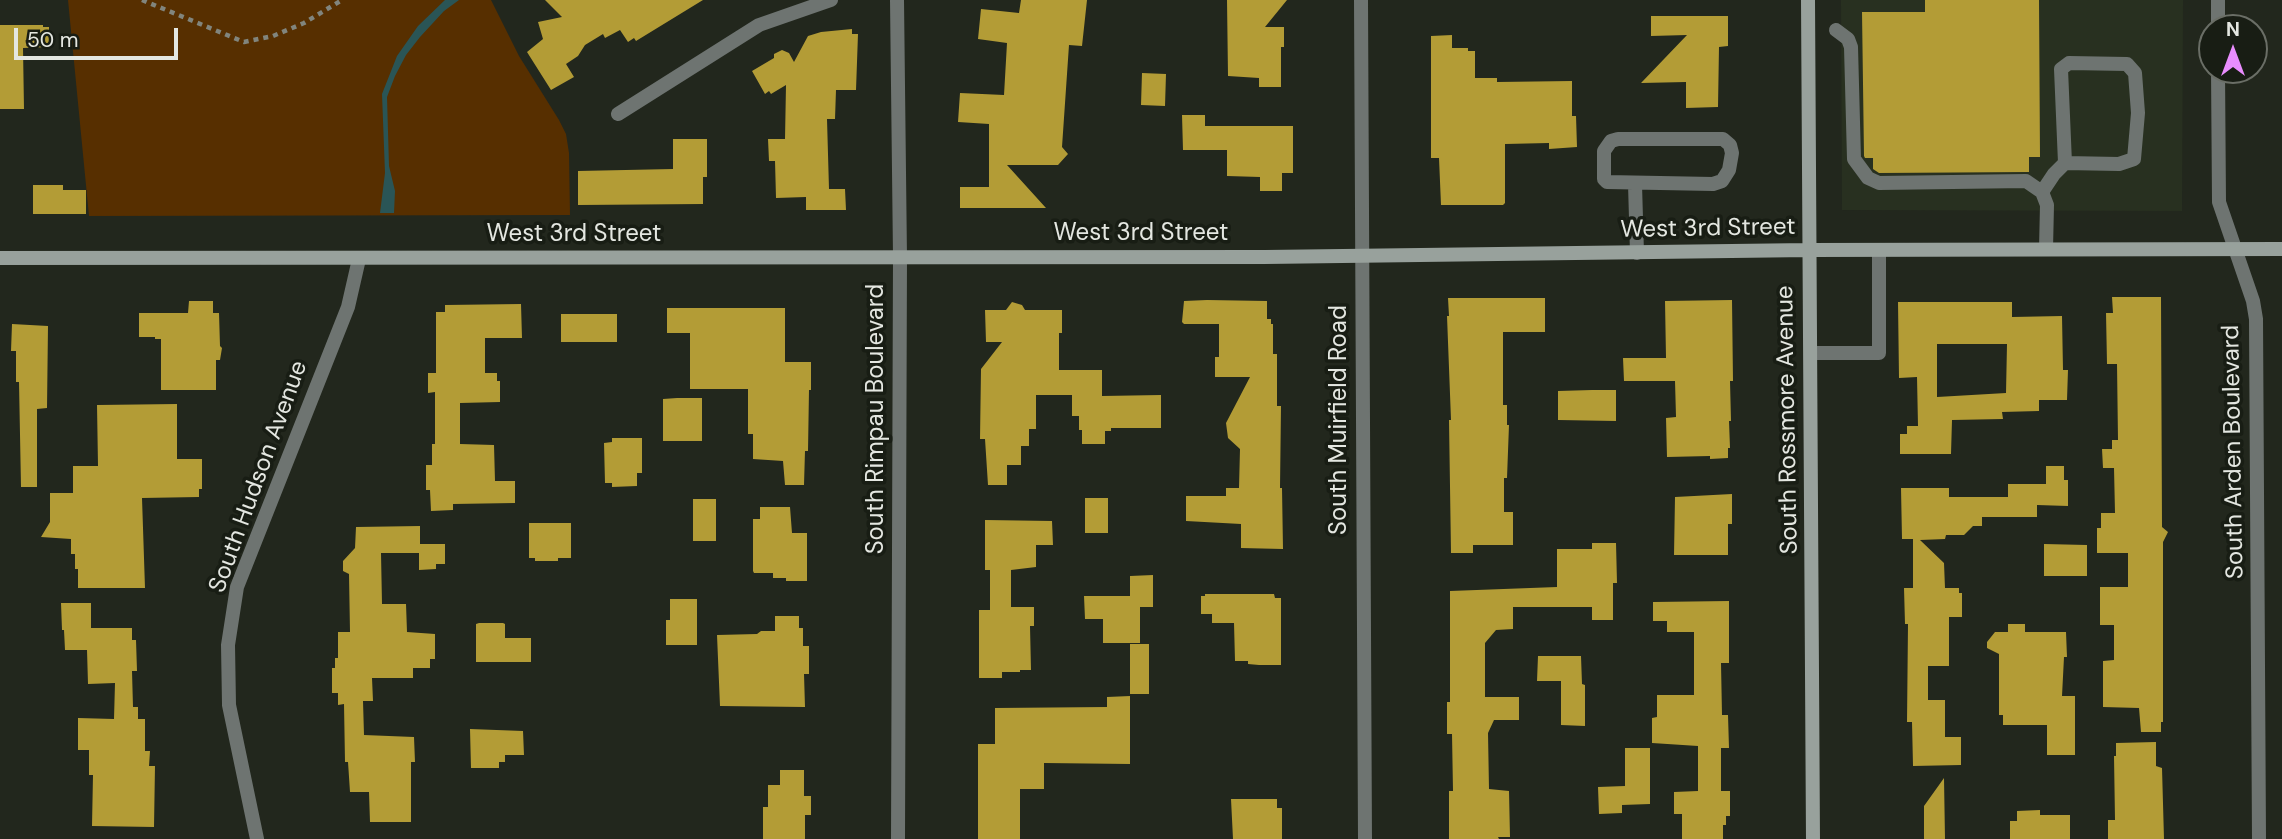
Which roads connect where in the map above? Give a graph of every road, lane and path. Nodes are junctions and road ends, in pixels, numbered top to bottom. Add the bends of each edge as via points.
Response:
1 (142, 0) edge
2 (342, 0) edge
3 (831, 0) edge
4 (897, 0) edge
5 (1361, 0) edge
6 (1808, 0) edge
7 (1836, 30) dead end
8 (2218, 84) edge
9 (618, 114) dead end
10 (2065, 163) junction
11 (1635, 184) junction
12 (2042, 191) junction
13 (2046, 249) junction
14 (2236, 249) junction
15 (2282, 249) edge
16 (1809, 250) junction
17 (1879, 250) junction
18 (1637, 253) junction
19 (1362, 256) junction
20 (900, 257) junction
21 (0, 258) edge
22 (359, 258) junction
23 (1811, 353) junction
24 (257, 839) edge
25 (898, 839) edge
26 (1364, 839) edge
27 (1813, 839) edge
28 (2259, 839) edge

1 - 2 path via 244,41 273,36
3 - 9 street via 759,25
4 - 20 street, South Rimpau Boulevard
5 - 19 street, South Muirfield Road
6 - 16 main road, South Rossmore Avenue
7 - 12 street via 1851,47 1854,159 1868,178 1879,183 2026,181
8 - 14 street, South Arden Boulevard via 2219,202
10 - 10 street via 2119,164 2134,159 2138,113 2135,73 2127,64 2069,63 2062,69
10 - 12 street
11 - 11 street via 1722,181 1729,170 1730,145 1723,139 1611,141 1604,151 1604,179
11 - 18 street
12 - 13 street via 2047,205
13 - 14 main road, West 3rd Street
13 - 17 main road, West 3rd Street
14 - 15 main road, West 3rd Street
14 - 28 street, South Arden Boulevard via 2256,319
16 - 17 main road, West 3rd Street
16 - 18 main road, West 3rd Street
16 - 23 main road, South Rossmore Avenue
17 - 23 street via 1879,353
18 - 19 main road, West 3rd Street
19 - 20 main road, West 3rd Street
19 - 26 street, South Muirfield Road
20 - 22 main road, West 3rd Street
20 - 25 street, South Rimpau Boulevard
21 - 22 main road, West 3rd Street
22 - 24 street, South Hudson Avenue via 348,307 237,587 229,645 229,705
23 - 27 main road, South Rossmore Avenue

